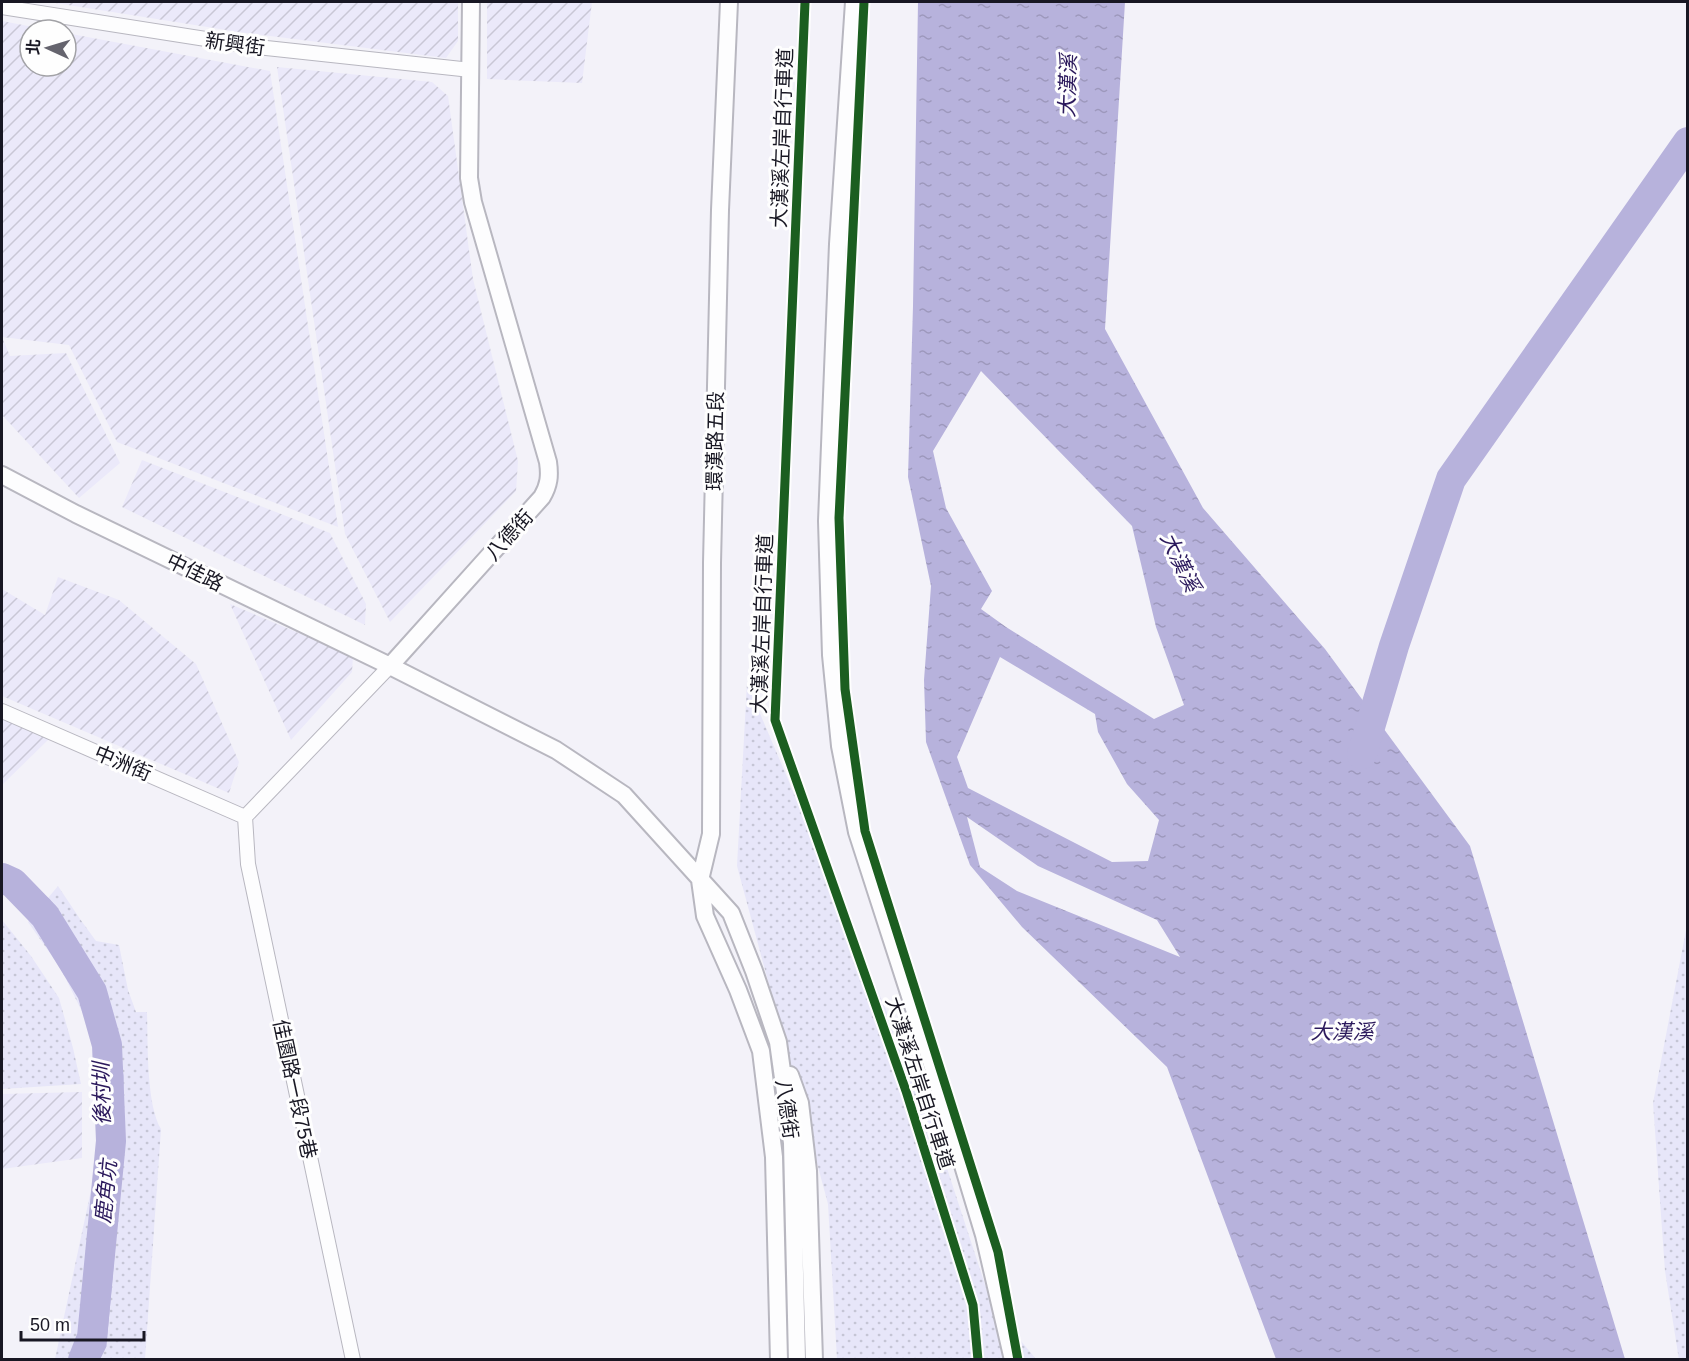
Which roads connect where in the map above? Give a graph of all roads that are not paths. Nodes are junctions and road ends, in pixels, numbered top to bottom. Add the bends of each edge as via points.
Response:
1 (471, 2) edge
2 (729, 2) edge
3 (854, 2) edge
4 (2, 7) edge
5 (37, 7) edge
6 (471, 70) junction
7 (2, 475) edge
8 (390, 666) junction
9 (2, 711) edge
10 (245, 817) junction
11 (700, 880) junction
12 (778, 1042) junction
13 (352, 1359) edge
14 (779, 1359) edge
15 (797, 1359) edge
16 (814, 1359) edge
17 (1013, 1359) edge

1 - 6 street, 八德街
2 - 11 street, 環漢路五段 via 713,528 711,834
3 - 17 street via 837,267 827,521 831,655 840,746 857,832 984,1235
4 - 5 street, 新興街
5 - 6 street, 新興街 via 257,47
6 - 8 street, 八德街 via 469,178 473,202 550,476 542,497
7 - 8 street, 中佳路 via 145,549
8 - 10 street
8 - 11 street, 八德街 via 556,750 624,795
9 - 10 street, 中洲街
10 - 13 street, 佳園路一段75巷 via 248,864
11 - 12 street, 八德街 via 731,913
11 - 14 street, 八德街 via 705,916 760,1051 774,1157
12 - 15 street, 八德街 via 792,1143
12 - 16 street via 800,1103 808,1171

